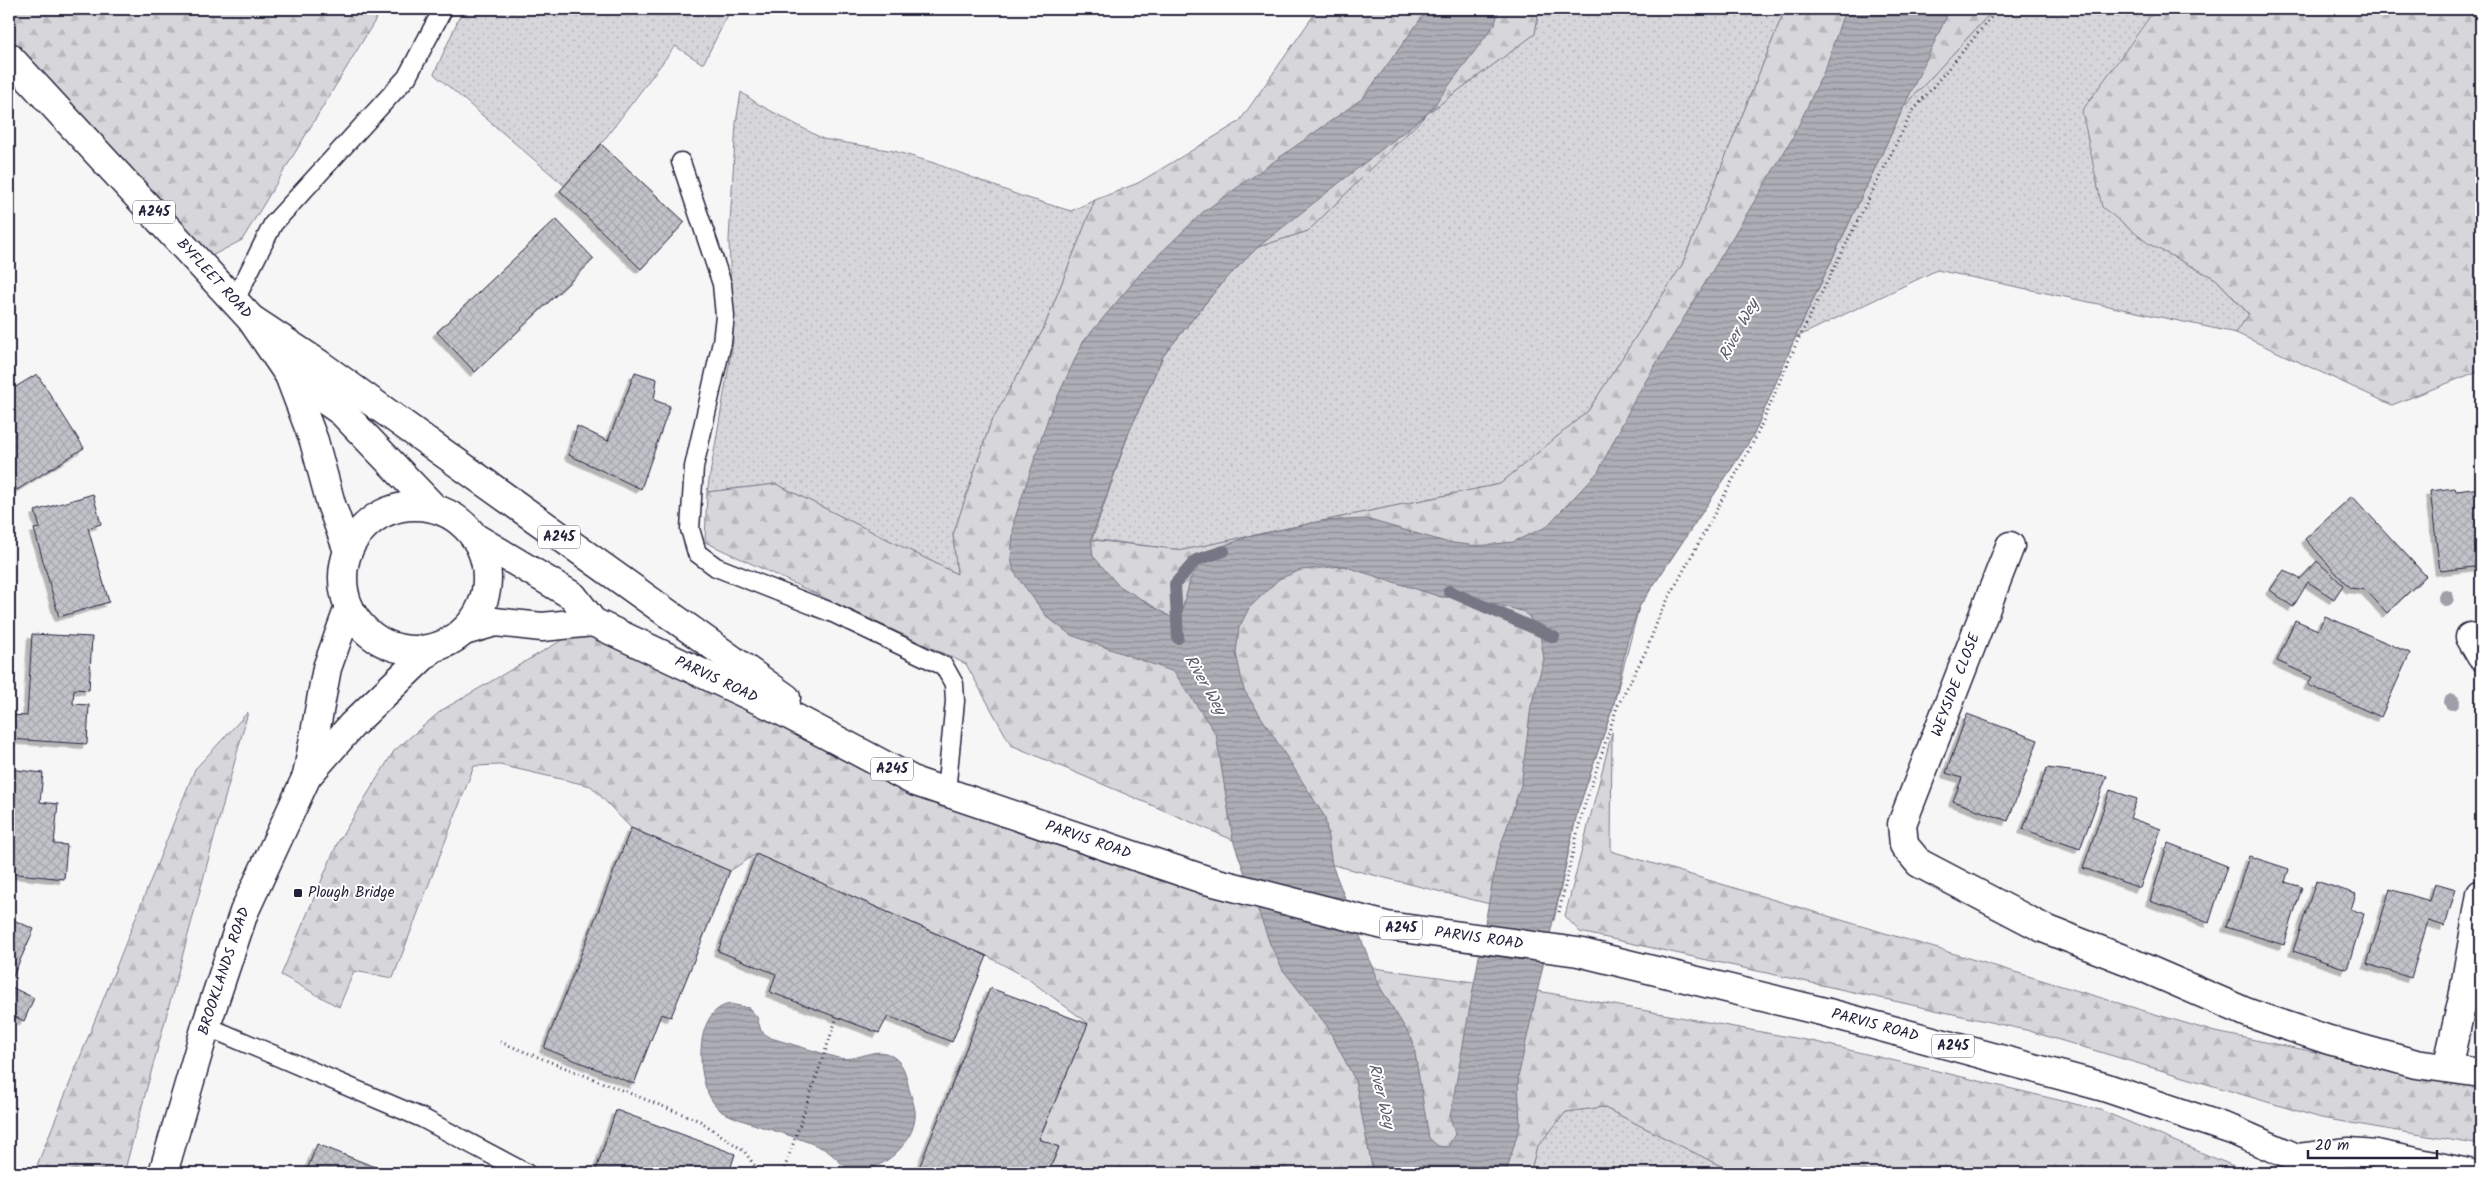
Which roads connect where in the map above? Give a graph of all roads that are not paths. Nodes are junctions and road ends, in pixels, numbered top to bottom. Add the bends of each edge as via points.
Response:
1 (443, 9) edge
2 (9, 57) edge
3 (681, 162) dead end
4 (243, 309) junction
5 (289, 375) junction
6 (433, 508) junction
7 (476, 538) junction
8 (2010, 546) dead end
9 (348, 551) junction
10 (349, 607) junction
11 (593, 622) junction
12 (464, 631) junction
13 (431, 649) junction
14 (867, 756) junction
15 (307, 776) junction
16 (946, 792) junction
17 (2481, 894) edge
18 (206, 1026) junction
19 (2447, 1068) junction
20 (2481, 1073) edge
21 (2298, 1158) junction
22 (163, 1173) edge
23 (526, 1173) edge
24 (2331, 1173) edge
25 (2468, 1173) edge

1 - 4 lane via 407,77 273,224
2 - 4 main road, BYFLEET ROAD / A245
3 - 16 lane via 722,284 724,316 722,342 694,467 690,529 697,554 716,567 833,613 944,666 954,684 955,701
4 - 5 main road, BYFLEET ROAD / A245
4 - 14 main road, A245
5 - 6 main road, BYFLEET ROAD / A245 via 342,412
5 - 9 main road, BYFLEET ROAD / A245 via 314,441
6 - 7 main road via 457,518
6 - 9 main road via 391,509 358,534
7 - 11 main road, PARVIS ROAD / A245 via 573,596
7 - 12 main road via 486,561 488,586 480,611
8 - 19 main road, WEYSIDE CLOSE via 1902,824 1904,845 1920,863 2043,928 2248,1013 2329,1040 2416,1064
9 - 10 main road via 343,570
10 - 13 main road via 374,637 392,646 411,650
10 - 15 main road via 327,668
11 - 12 main road via 542,627 494,622
11 - 14 main road, PARVIS ROAD / A245 via 778,709
12 - 13 main road via 455,639
13 - 15 main road via 352,725
14 - 16 main road, PARVIS ROAD / A245 via 916,782
15 - 18 main road, BROOKLANDS ROAD via 244,912
16 - 21 main road, PARVIS ROAD / A245 via 1206,880 1387,926 1578,952 1825,1012 2104,1087 2232,1130
17 - 19 main road
18 - 22 main road, BROOKLANDS ROAD
18 - 23 lane via 422,1118
19 - 20 main road
21 - 24 main road, PARVIS ROAD / A245
21 - 25 main road via 2350,1152 2376,1154

